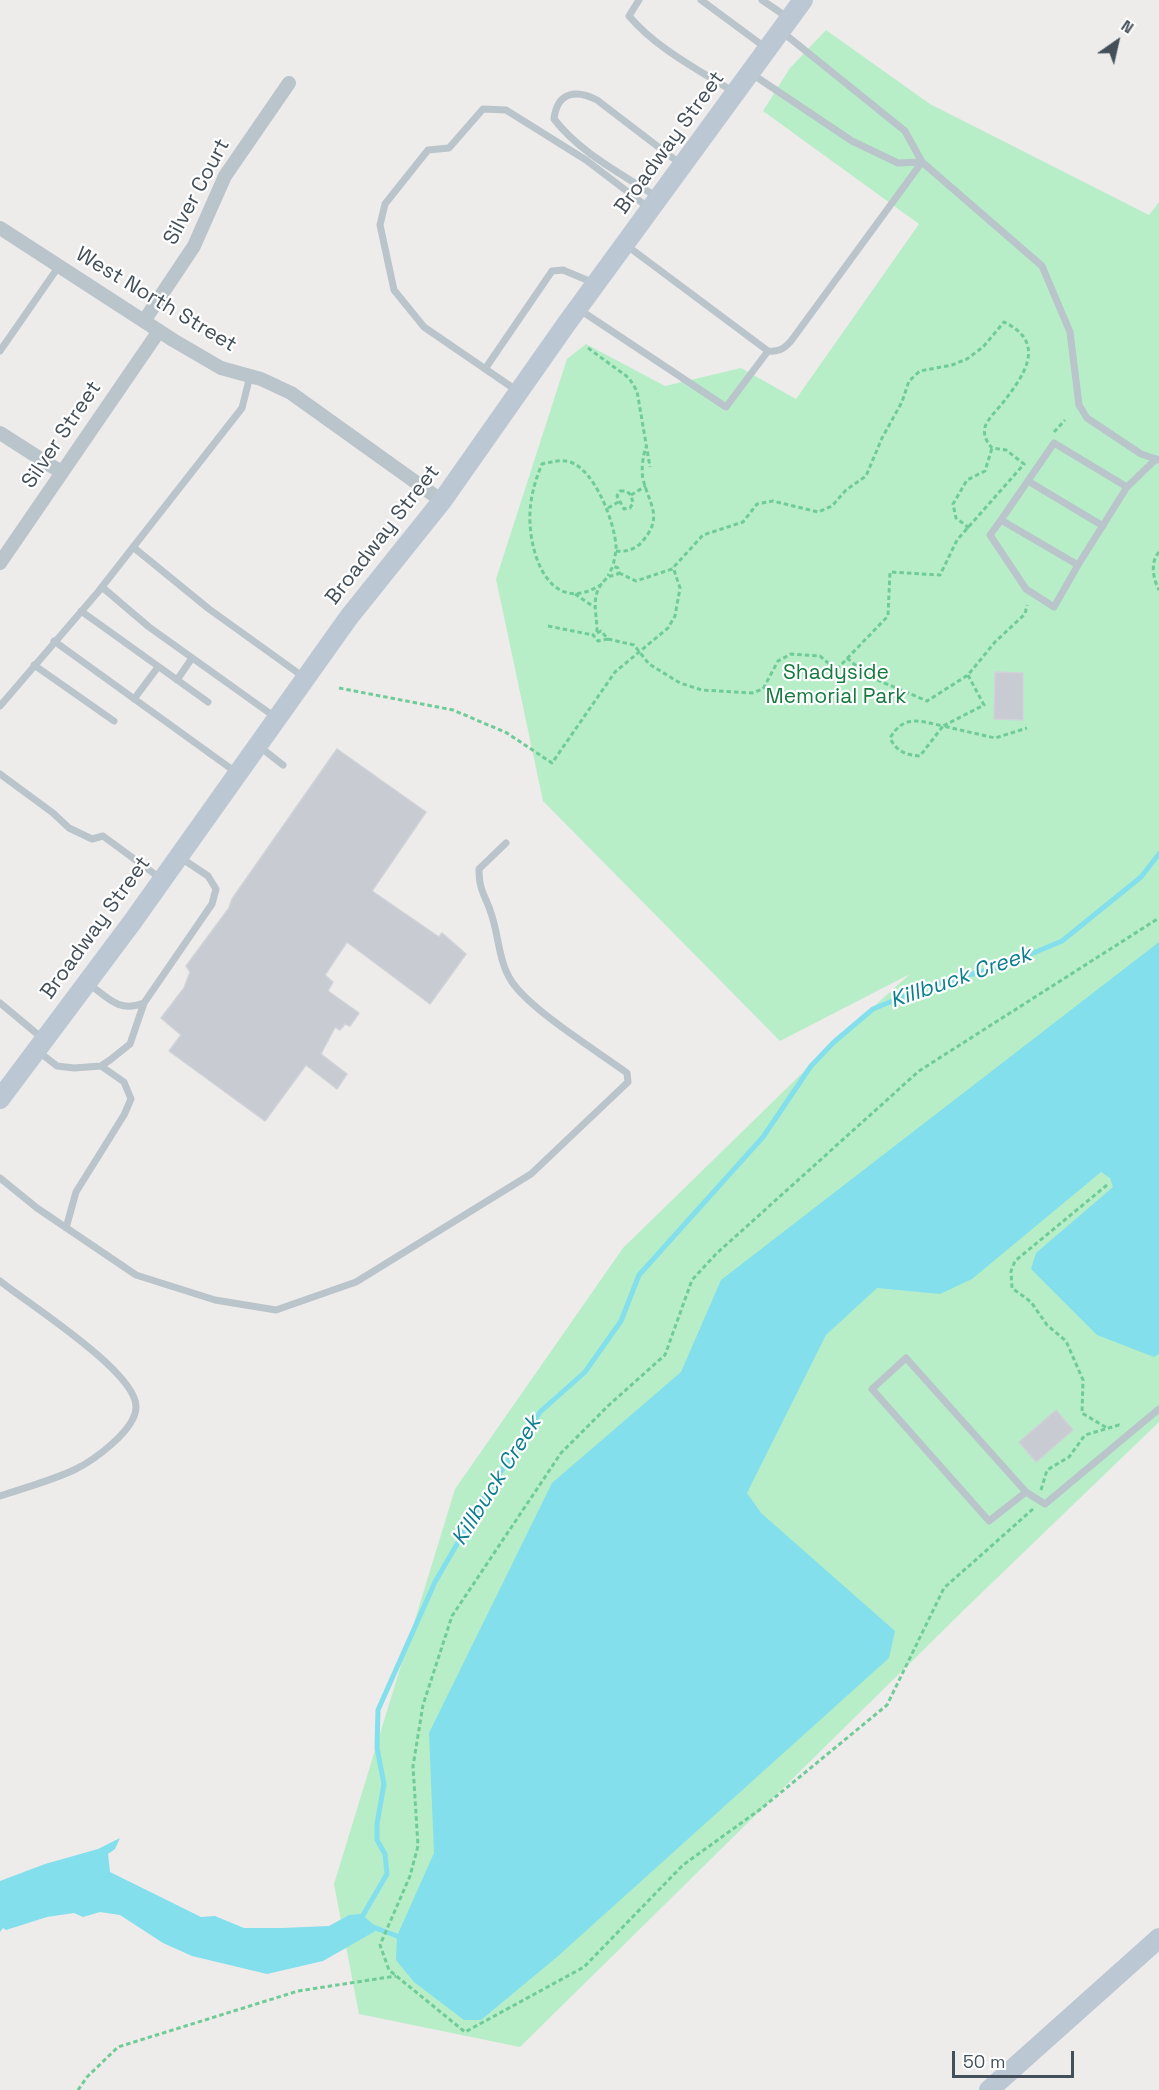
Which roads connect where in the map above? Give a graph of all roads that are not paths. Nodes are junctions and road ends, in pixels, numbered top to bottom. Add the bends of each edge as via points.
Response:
1 (639, 0) edge
2 (701, 0) edge
3 (762, 0) edge
4 (803, 0) edge
5 (785, 25) junction
6 (768, 50) junction
7 (751, 73) junction
8 (289, 83) dead end
9 (736, 94) junction
10 (922, 162) junction
11 (683, 166) junction
12 (655, 204) junction
13 (0, 228) edge
14 (625, 244) junction
15 (59, 266) junction
16 (596, 284) junction
17 (578, 309) junction
18 (144, 321) junction
19 (159, 331) junction
20 (0, 351) edge
21 (768, 351) junction
22 (485, 369) junction
23 (250, 376) junction
24 (519, 392) junction
25 (0, 433) edge
26 (1157, 460) edge
27 (61, 471) junction
28 (1028, 481) junction
29 (1127, 487) junction
30 (442, 501) junction
31 (1001, 520) junction
32 (1103, 525) junction
33 (133, 547) junction
34 (0, 563) edge
35 (1078, 565) junction
36 (102, 587) junction
37 (81, 611) junction
38 (54, 642) junction
39 (192, 658) junction
40 (34, 665) junction
41 (158, 667) junction
42 (306, 679) junction
43 (177, 680) junction
44 (134, 699) junction
45 (208, 702) dead end
46 (0, 705) edge
47 (277, 718) junction
48 (114, 721) dead end
49 (258, 746) junction
50 (283, 765) dead end
51 (238, 773) junction
52 (0, 774) edge
53 (506, 843) dead end
54 (178, 857) junction
55 (162, 880) junction
56 (87, 983) junction
57 (0, 1003) edge
58 (144, 1003) junction
59 (40, 1045) junction
60 (101, 1066) junction
61 (0, 1099) edge
62 (0, 1178) edge
63 (66, 1228) junction
64 (0, 1281) edge
65 (1159, 1409) edge
66 (1026, 1492) junction
67 (0, 1496) edge
68 (1159, 1938) edge
69 (989, 2090) edge

1 - 9 lane via 629,16 635,24 671,53
2 - 6 lane
3 - 5 lane
4 - 5 main road, Broadway Street
5 - 6 main road, Broadway Street
5 - 10 lane via 905,131
6 - 7 main road, Broadway Street
7 - 9 main road, Broadway Street
7 - 10 lane via 852,141 898,163
8 - 18 street, Silver Court via 225,176 194,246
9 - 11 main road, Broadway Street
10 - 21 lane via 791,341 776,352
10 - 26 lane via 1042,266 1070,332 1080,405 1087,418 1141,454
11 - 12 main road, Broadway Street
11 - 12 lane via 597,100 572,92 555,108 554,119 563,131
12 - 14 main road, Broadway Street
12 - 22 lane via 506,111 492,107 483,109 449,148 428,150 385,204 380,225 394,290 424,327
13 - 15 street, West North Street
14 - 16 main road, Broadway Street
14 - 21 lane
15 - 18 street, West North Street
15 - 20 lane
16 - 17 main road, Broadway Street
16 - 22 lane via 562,270 552,272
17 - 21 lane via 726,407
17 - 24 main road, Broadway Street
18 - 19 street, West North Street
19 - 23 street, West North Street via 221,368
19 - 27 street, Silver Street
22 - 24 lane
23 - 30 street, West North Street via 291,393
23 - 33 lane via 242,408
24 - 30 main road, Broadway Street
25 - 27 street
26 - 29 lane
27 - 34 street, Silver Street
28 - 29 lane via 1054,444
28 - 31 lane
28 - 32 lane
29 - 32 lane
30 - 42 main road, Broadway Street
31 - 35 lane
31 - 35 lane via 990,535 1026,589 1054,608
32 - 35 lane
33 - 36 lane
33 - 42 lane via 209,609
36 - 37 lane
36 - 39 lane
37 - 38 lane
37 - 41 lane
38 - 40 lane
38 - 44 lane
39 - 43 lane
39 - 47 lane
40 - 46 lane
40 - 48 lane
41 - 43 lane
41 - 44 lane
42 - 47 main road, Broadway Street
43 - 45 lane
44 - 51 lane
47 - 49 main road, Broadway Street
49 - 50 lane
49 - 51 main road, Broadway Street
51 - 54 main road, Broadway Street
52 - 55 lane via 69,828 92,839 103,836
53 - 63 lane via 479,869 479,889 492,914 501,958 511,981 525,998 627,1073 628,1082 531,1174 356,1282 276,1310 215,1300 136,1275
54 - 55 main road, Broadway Street
54 - 58 lane via 208,876 216,889 212,904
55 - 56 main road, Broadway Street
56 - 58 lane via 116,1005 131,1008
56 - 59 main road, Broadway Street
57 - 59 lane
58 - 60 lane via 130,1044
59 - 60 lane via 57,1066
59 - 61 main road, Broadway Street
60 - 63 lane via 124,1082 130,1099 76,1192
62 - 63 lane
64 - 67 lane via 86,1345 121,1377 137,1406 120,1436 92,1459 60,1476
65 - 66 lane via 1045,1504
66 - 66 lane via 906,1358 872,1389 988,1521
68 - 69 main road

